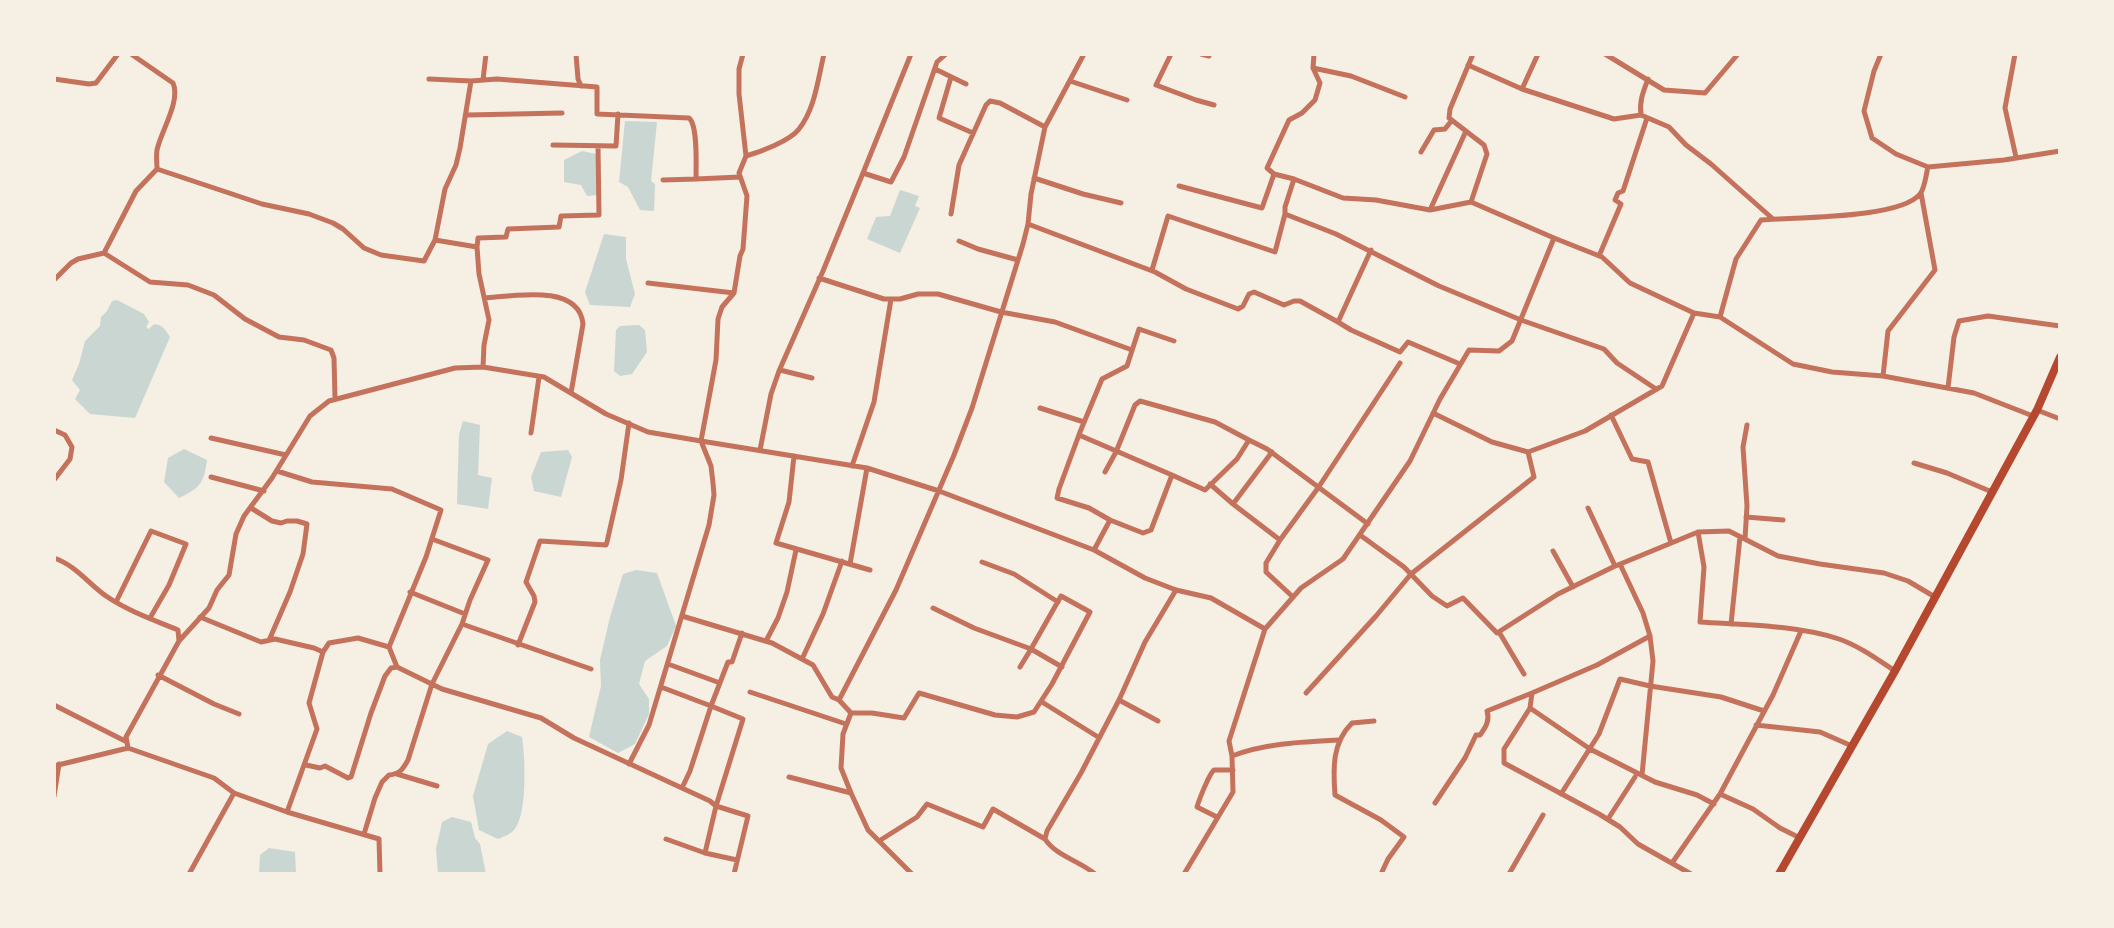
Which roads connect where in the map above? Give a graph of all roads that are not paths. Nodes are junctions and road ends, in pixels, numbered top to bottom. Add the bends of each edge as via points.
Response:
1 (118, 54) edge
2 (130, 54) edge
3 (486, 54) edge
4 (576, 54) edge
5 (742, 54) edge
6 (824, 54) edge
7 (911, 54) edge
8 (946, 54) edge
9 (1084, 54) edge
10 (1171, 54) edge
11 (1201, 54) edge
12 (1314, 54) edge
13 (1473, 54) edge
14 (1538, 54) edge
15 (1605, 54) edge
16 (1738, 54) edge
17 (1881, 54) edge
18 (2014, 54) edge
19 (1209, 56) dead end
20 (1468, 65) junction
21 (1313, 68) junction
22 (934, 69) junction
23 (951, 77) junction
24 (54, 79) edge
25 (429, 79) dead end
26 (483, 80) junction
27 (1648, 80) junction
28 (471, 81) junction
29 (1070, 81) junction
30 (966, 84) dead end
31 (581, 86) junction
32 (1522, 89) junction
33 (1405, 96) dead end
34 (1127, 100) dead end
35 (1214, 105) dead end
36 (562, 112) dead end
37 (618, 114) junction
38 (467, 115) junction
39 (1644, 116) junction
40 (1452, 120) junction
41 (1045, 127) junction
42 (1466, 131) junction
43 (973, 133) junction
44 (553, 145) dead end
45 (598, 146) junction
46 (2060, 151) edge
47 (1421, 152) dead end
48 (746, 156) junction
49 (2016, 157) junction
50 (1928, 167) junction
51 (157, 169) junction
52 (863, 172) junction
53 (1274, 174) junction
54 (741, 177) junction
55 (1034, 178) junction
56 (696, 179) junction
57 (1294, 179) junction
58 (663, 180) dead end
59 (1179, 186) dead end
60 (1921, 193) junction
61 (1471, 202) junction
62 (1121, 203) dead end
63 (1430, 210) junction
64 (951, 214) dead end
65 (1285, 214) junction
66 (1773, 219) junction
67 (1028, 224) junction
68 (1554, 238) junction
69 (435, 240) junction
70 (959, 241) dead end
71 (477, 247) junction
72 (1371, 250) junction
73 (104, 253) junction
74 (1599, 256) junction
75 (1018, 260) junction
76 (1152, 270) junction
77 (819, 278) junction
78 (54, 280) edge
79 (648, 283) dead end
80 (734, 293) junction
81 (485, 298) junction
82 (891, 299) junction
83 (1001, 312) junction
84 (1694, 314) junction
85 (1719, 316) junction
86 (1521, 320) junction
87 (1338, 321) junction
88 (2060, 326) edge
89 (1174, 341) dead end
90 (1132, 350) junction
91 (2060, 357) edge
92 (1400, 363) dead end
93 (1460, 364) junction
94 (483, 367) junction
95 (780, 370) junction
96 (1883, 376) junction
97 (539, 377) junction
98 (812, 378) dead end
99 (1948, 388) junction
100 (1656, 389) junction
101 (571, 393) junction
102 (335, 399) junction
103 (1040, 408) dead end
104 (1433, 413) junction
105 (2035, 413) junction
106 (1611, 415) junction
107 (2060, 419) edge
108 (1084, 422) junction
109 (629, 423) junction
110 (1747, 425) dead end
111 (54, 430) edge
112 (531, 433) dead end
113 (1079, 435) junction
114 (211, 438) dead end
115 (1249, 440) junction
116 (700, 441) junction
117 (760, 450) junction
118 (1116, 452) junction
119 (1272, 452) junction
120 (1528, 452) junction
121 (286, 455) junction
122 (794, 456) junction
123 (1914, 463) dead end
124 (852, 466) junction
125 (867, 468) junction
126 (277, 471) junction
127 (1105, 471) dead end
128 (1172, 475) junction
129 (211, 477) dead end
130 (54, 480) edge
131 (1210, 484) junction
132 (1318, 488) junction
133 (264, 491) junction
134 (939, 491) junction
135 (1992, 492) junction
136 (1233, 504) junction
137 (251, 508) junction
138 (1588, 508) dead end
139 (1746, 517) junction
140 (1110, 520) junction
141 (1783, 520) dead end
142 (1368, 524) junction
143 (1698, 532) junction
144 (1360, 535) junction
145 (1743, 538) junction
146 (432, 539) junction
147 (1280, 540) junction
148 (1671, 543) junction
149 (796, 550) junction
150 (1094, 550) junction
151 (1553, 551) dead end
152 (54, 558) edge
153 (842, 561) junction
154 (982, 562) dead end
155 (850, 564) junction
156 (1618, 565) junction
157 (870, 570) dead end
158 (1411, 574) junction
159 (1573, 587) junction
160 (1176, 590) junction
161 (410, 592) junction
162 (1293, 597) junction
163 (1935, 597) junction
164 (117, 602) junction
165 (1058, 602) junction
166 (933, 608) dead end
167 (465, 614) junction
168 (682, 616) junction
169 (200, 617) junction
170 (150, 618) junction
171 (462, 624) junction
172 (1731, 624) junction
173 (1265, 628) junction
174 (1801, 631) junction
175 (1499, 632) junction
176 (742, 633) junction
177 (1650, 636) junction
178 (270, 638) junction
179 (179, 641) junction
180 (766, 641) junction
181 (518, 645) junction
182 (389, 647) junction
183 (1031, 649) junction
184 (323, 652) junction
185 (802, 659) junction
186 (668, 663) junction
187 (397, 667) junction
188 (1020, 667) dead end
189 (1062, 667) junction
190 (591, 669) dead end
191 (1895, 671) junction
192 (1524, 674) dead end
193 (159, 675) junction
194 (720, 683) junction
195 (432, 684) junction
196 (1650, 686) junction
197 (661, 687) junction
198 (750, 692) dead end
199 (1306, 693) dead end
200 (1532, 693) junction
201 (839, 700) junction
202 (1119, 700) junction
203 (1042, 702) junction
204 (54, 705) edge
205 (711, 706) junction
206 (1530, 708) junction
207 (1764, 711) junction
208 (851, 713) junction
209 (239, 714) dead end
210 (1374, 721) dead end
211 (1158, 722) dead end
212 (846, 724) junction
213 (1756, 725) junction
214 (1098, 737) junction
215 (1338, 740) junction
216 (127, 745) junction
217 (1852, 746) junction
218 (1590, 749) junction
219 (1232, 756) junction
220 (629, 764) junction
221 (57, 765) edge
222 (306, 765) junction
223 (1233, 770) junction
224 (397, 774) junction
225 (1642, 775) junction
226 (789, 777) dead end
227 (1635, 777) dead end
228 (436, 786) dead end
229 (682, 788) junction
230 (850, 792) junction
231 (234, 793) junction
232 (1561, 794) junction
233 (1720, 794) junction
234 (54, 796) edge
235 (1435, 803) dead end
236 (1714, 804) junction
237 (716, 806) junction
238 (288, 812) junction
239 (1543, 815) dead end
240 (1217, 818) junction
241 (1608, 819) junction
242 (363, 834) junction
243 (1800, 838) junction
244 (666, 839) dead end
245 (1045, 839) junction
246 (879, 841) junction
247 (705, 853) junction
248 (737, 861) junction
249 (1672, 863) junction
250 (1782, 873) edge
251 (189, 874) edge
252 (380, 874) edge
253 (734, 874) edge
254 (912, 874) edge
255 (1095, 874) edge
256 (1184, 874) edge
257 (1380, 874) edge
258 (1509, 874) edge
259 (1691, 874) edge

1 - 24 street via 96,83
2 - 51 street via 173,83 176,90 156,152
3 - 26 street
4 - 31 street
5 - 48 street via 739,94
6 - 48 street via 810,111 798,131
7 - 52 street
8 - 22 street
9 - 29 street
10 - 35 street via 1156,85
11 - 19 street
12 - 21 street
13 - 20 street
14 - 32 street
15 - 27 street
16 - 27 street via 1705,93 1664,90
17 - 50 street via 1864,111 1872,138 1896,154
18 - 49 street via 2005,108
20 - 32 street
20 - 40 street via 1450,109
21 - 33 street via 1351,76
21 - 53 street via 1320,83 1315,100 1289,120 1267,168
22 - 23 street
22 - 52 street via 904,157 891,182
23 - 30 street
23 - 43 street via 939,118
25 - 28 street
26 - 28 street
26 - 31 street
27 - 39 street via 1639,107
28 - 38 street
29 - 34 street
29 - 41 street
31 - 37 street via 597,87 597,114
32 - 39 street via 1614,119
36 - 38 street
37 - 45 street via 616,146
37 - 56 street via 692,119
38 - 69 street
39 - 66 street via 1669,127
39 - 74 street via 1629,176 1616,200 1621,204
40 - 42 street
40 - 47 street via 1445,129 1434,130
41 - 43 street via 990,101
41 - 55 street
42 - 61 street via 1484,145 1487,154
42 - 63 street
43 - 64 street via 958,165
44 - 45 street
45 - 71 street via 599,214 561,216 559,227 508,229 506,237 478,238
46 - 49 street
48 - 54 street
49 - 50 street
50 - 60 street
51 - 69 street via 333,223 364,248 381,255 424,261
51 - 73 street via 136,191
52 - 77 street
53 - 57 street
53 - 59 street via 1262,208
54 - 56 street
54 - 80 street via 747,196 743,249
55 - 62 street
55 - 67 street
56 - 58 street
57 - 63 street via 1343,198
57 - 65 street
60 - 66 street via 1906,204 1867,214
60 - 96 street via 1935,270 1888,331
61 - 63 street
61 - 68 street
65 - 72 street
65 - 76 street via 1275,252 1168,216
66 - 85 street via 1757,222 1736,259
67 - 75 street
67 - 76 street
68 - 74 street
68 - 86 street
69 - 71 street
70 - 75 street
71 - 81 street via 478,274
72 - 86 street via 1439,286
72 - 87 street
73 - 78 street via 78,259
73 - 102 street via 150,282 188,285 213,295 245,319 279,337 304,340 331,350
74 - 84 street via 1630,283
75 - 83 street
76 - 87 street via 1186,289 1238,309 1254,292 1284,305 1300,301
77 - 82 street
77 - 95 street
79 - 80 street
80 - 116 street via 718,319 716,360
81 - 94 street via 489,321
81 - 101 street via 549,294 576,306 583,324
82 - 83 street via 938,294
82 - 124 street via 874,402
83 - 90 street via 1055,322
83 - 134 street via 972,408
84 - 85 street
84 - 100 street via 1662,386
85 - 96 street via 1793,364
86 - 93 street via 1512,342 1499,351 1469,350
86 - 100 street via 1604,349 1617,363
87 - 93 street via 1400,352 1408,342
88 - 99 street via 1988,315 1959,321
89 - 90 street via 1139,329
90 - 108 street via 1127,366 1102,379
91 - 105 main road
92 - 132 street
93 - 104 street
94 - 97 street
94 - 102 street via 455,368
95 - 98 street
95 - 117 street
96 - 99 street
97 - 101 street
97 - 112 street
99 - 105 street
100 - 106 street
101 - 109 street
102 - 121 street via 310,416
103 - 108 street
104 - 120 street via 1492,442
104 - 142 street via 1410,461
105 - 107 street
105 - 135 main road
106 - 120 street via 1585,431
106 - 148 street via 1632,459 1648,462
108 - 113 street
109 - 116 street via 648,432
109 - 181 street via 606,545 540,541 526,582 535,602
110 - 139 street via 1743,447
111 - 130 street via 65,435 72,447 70,459
113 - 118 street
113 - 140 street via 1057,498 1089,508
114 - 121 street
115 - 118 street via 1215,422 1140,401
115 - 119 street
115 - 131 street via 1237,459
116 - 117 street
116 - 168 street via 711,466 714,495
117 - 122 street
118 - 127 street
118 - 128 street
119 - 132 street
119 - 136 street
120 - 158 street via 1534,477
121 - 126 street
122 - 124 street
122 - 149 street via 789,502 776,543
123 - 135 street
124 - 125 street
125 - 134 street
125 - 155 street
126 - 133 street
126 - 146 street via 312,482 392,489 441,510
128 - 131 street via 1205,490
128 - 140 street via 1150,530 1143,533
129 - 133 street
131 - 136 street
132 - 142 street
132 - 147 street
133 - 137 street
134 - 150 street
134 - 201 street via 896,590
135 - 163 main road
136 - 147 street
137 - 169 street via 236,534 229,575
137 - 178 street via 272,521 307,524 303,554
138 - 156 street
139 - 141 street
139 - 145 street
140 - 150 street
142 - 144 street
143 - 145 street via 1729,531
143 - 148 street
143 - 172 street via 1704,567 1700,622
144 - 158 street
144 - 162 street via 1343,560
145 - 163 street via 1778,556 1884,573
145 - 172 street
146 - 161 street
146 - 167 street via 488,560
147 - 162 street via 1266,563 1266,572
148 - 156 street
149 - 153 street
149 - 180 street via 787,592
150 - 160 street
151 - 159 street
152 - 164 street
153 - 155 street
153 - 185 street
154 - 165 street via 1014,574
155 - 157 street
156 - 159 street
156 - 177 street via 1643,613
158 - 175 street via 1447,606 1463,598
158 - 199 street
159 - 175 street
160 - 173 street via 1211,598
160 - 202 street via 1145,642
161 - 167 street
161 - 182 street
162 - 173 street
163 - 191 main road
164 - 170 street
164 - 170 street via 151,531 186,544
165 - 183 street
165 - 189 street via 1061,596 1090,612
166 - 183 street
167 - 171 street
168 - 176 street
168 - 186 street
169 - 178 street via 261,642
169 - 179 street
170 - 179 street via 178,630
171 - 181 street
171 - 195 street
172 - 174 street
173 - 219 street via 1229,741
174 - 191 street via 1839,639
174 - 207 street
175 - 192 street
176 - 180 street
176 - 194 street
177 - 196 street
177 - 200 street via 1597,665
178 - 184 street
179 - 193 street
180 - 185 street
181 - 190 street
182 - 184 street via 358,638 329,643
182 - 187 street
183 - 188 street
183 - 189 street
184 - 222 street via 309,703 317,729
185 - 201 street via 813,665 832,697
186 - 194 street
186 - 197 street
187 - 195 street
187 - 222 street via 391,668 386,676 351,777 326,765
189 - 203 street
191 - 217 main road
193 - 209 street
193 - 216 street via 126,737
194 - 205 street
195 - 220 street via 541,718
195 - 224 street via 408,760
196 - 207 street via 1721,697
196 - 218 street via 1620,679 1605,722
196 - 225 street
197 - 205 street
197 - 220 street via 649,725
198 - 212 street
200 - 206 street
200 - 235 street via 1487,711 1489,720
201 - 208 street
202 - 211 street
202 - 214 street
203 - 208 street via 1034,711 1017,717 995,715 919,693 904,718
203 - 214 street
204 - 216 street
205 - 229 street
205 - 237 street via 743,719
206 - 218 street
206 - 232 street via 1504,749 1504,763
207 - 213 street
208 - 212 street
210 - 215 street via 1352,723
212 - 230 street via 842,768
213 - 217 street via 1820,732
213 - 233 street
214 - 245 street
215 - 219 street via 1268,747
215 - 257 street via 1335,795 1404,837
216 - 221 street
216 - 231 street via 214,778
217 - 243 main road
218 - 225 street
218 - 232 street
219 - 223 street
220 - 229 street
221 - 234 street
222 - 238 street
223 - 240 street via 1233,792
223 - 240 street via 1211,772 1198,803 1197,807
224 - 228 street
224 - 242 street via 382,782
225 - 236 street
226 - 230 street
227 - 241 street
229 - 237 street
230 - 246 street via 868,830
231 - 238 street
231 - 251 street
232 - 241 street
233 - 236 street
233 - 243 street
236 - 249 street
237 - 247 street
237 - 248 street via 747,815
238 - 242 street
239 - 258 street
240 - 256 street
241 - 249 street via 1638,844
242 - 252 street via 379,839
243 - 250 main road
244 - 247 street
245 - 246 street via 993,809 983,826 927,804 917,817
245 - 255 street via 1050,847
246 - 254 street
247 - 248 street
248 - 253 street
249 - 259 street

